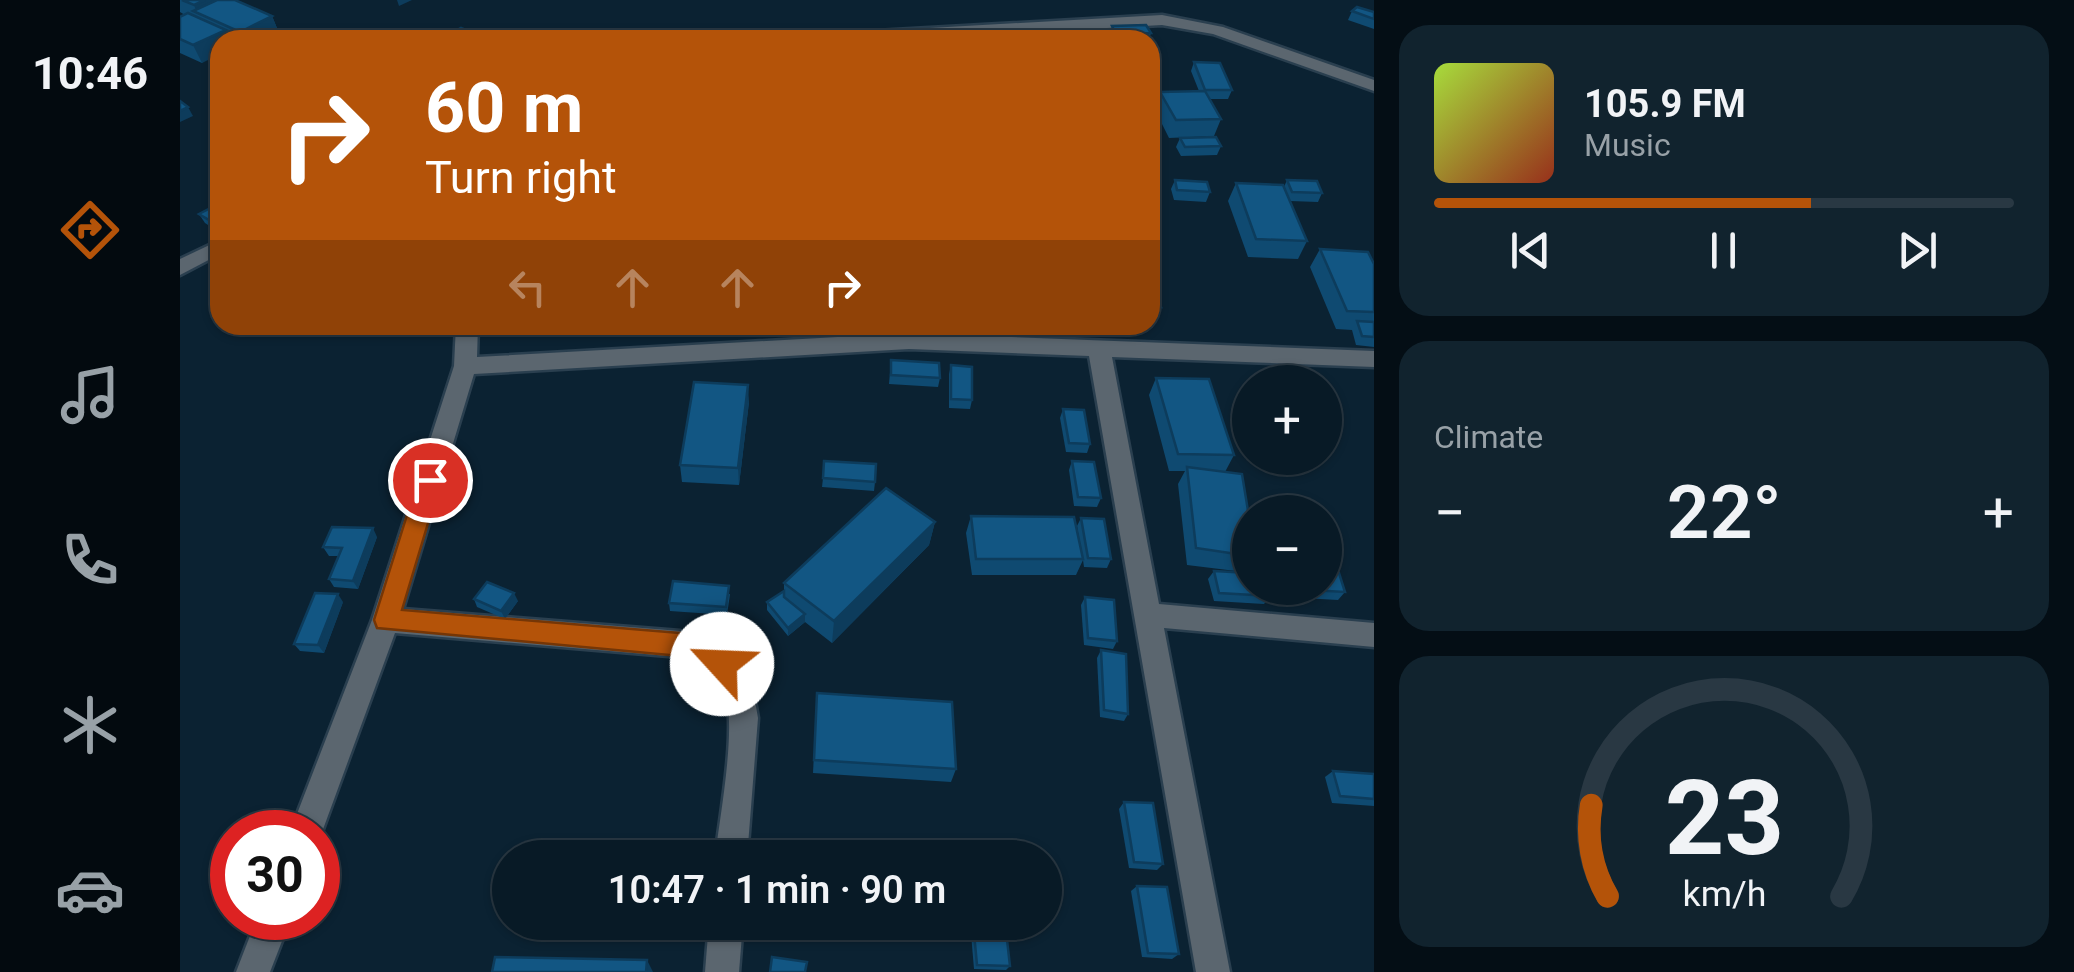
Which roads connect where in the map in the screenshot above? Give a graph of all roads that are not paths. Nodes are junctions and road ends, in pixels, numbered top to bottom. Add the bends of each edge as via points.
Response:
1 (984, 30) edge
2 (1374, 86) edge
3 (210, 252) edge
4 (180, 268) edge
5 (466, 335) edge
6 (1098, 349) junction
7 (1374, 359) edge
8 (465, 366) junction
9 (1150, 615) junction
10 (386, 620) junction
11 (1374, 634) edge
12 (314, 810) edge
13 (733, 840) edge
14 (265, 940) edge
15 (725, 940) edge
16 (253, 972) edge
17 (722, 972) edge
18 (1213, 972) edge

1 - 2 street via 1162,20 1217,30
3 - 4 street
5 - 8 street
6 - 7 street
6 - 8 street via 909,342
6 - 9 street
8 - 10 street
9 - 11 street
9 - 18 street
10 - 12 street
10 - 13 street via 700,650 738,684 744,709
14 - 16 street
15 - 17 street

